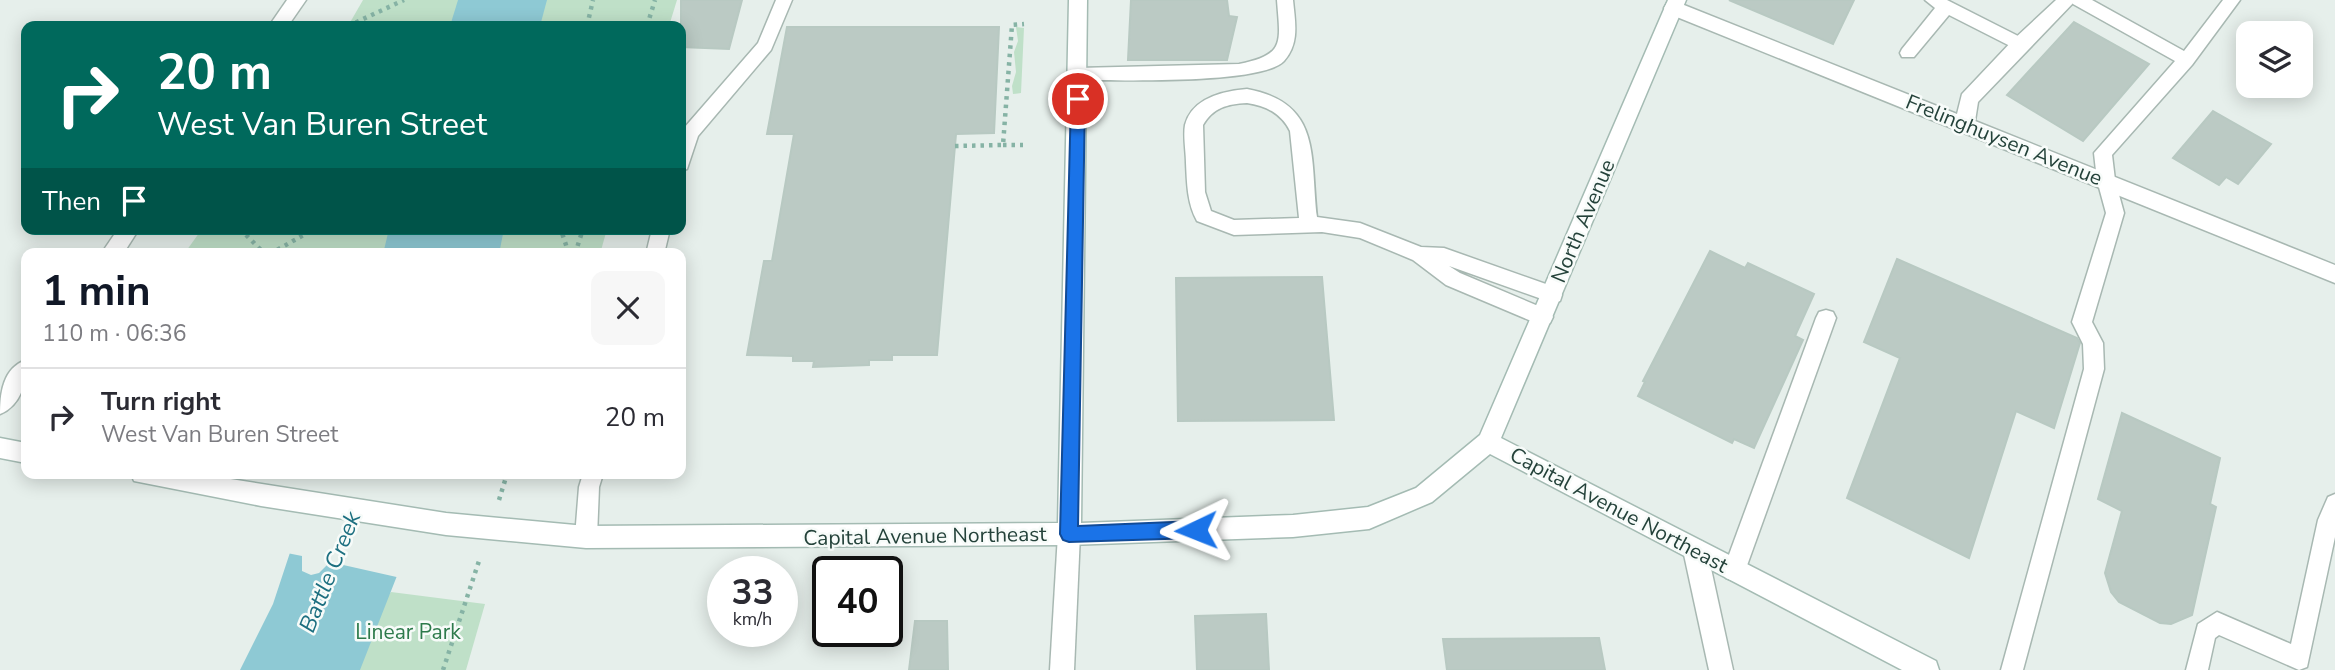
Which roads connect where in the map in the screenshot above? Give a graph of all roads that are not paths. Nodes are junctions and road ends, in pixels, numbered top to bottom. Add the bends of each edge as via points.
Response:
1 (297, 0) edge
2 (784, 0) edge
3 (1078, 0) edge
4 (1285, 0) edge
5 (2067, 0) edge
6 (2079, 0) edge
7 (2232, 0) edge
8 (1675, 4) edge
9 (1940, 4) edge
10 (282, 21) edge
11 (2020, 44) junction
12 (1908, 53) dead end
13 (2186, 60) junction
14 (1078, 74) junction
15 (1965, 124) junction
16 (686, 147) edge
17 (2106, 180) junction
18 (1309, 224) junction
19 (1420, 255) junction
20 (2335, 274) edge
21 (1553, 295) junction
22 (1543, 317) junction
23 (1826, 318) dead end
24 (21, 376) edge
25 (0, 404) edge
26 (1488, 442) junction
27 (0, 448) edge
28 (21, 452) edge
29 (169, 479) edge
30 (591, 479) edge
31 (2335, 505) edge
32 (1069, 534) junction
33 (586, 537) junction
34 (1695, 550) junction
35 (1734, 571) junction
36 (1062, 670) edge
37 (1721, 670) edge
38 (1927, 670) edge
39 (2012, 670) edge
40 (2197, 670) edge

1 - 10 street
2 - 16 lane via 765,46 690,133
3 - 14 street
4 - 14 lane via 1285,47 1267,65 1239,70
5 - 11 street
6 - 13 lane
7 - 13 lane
8 - 15 street, Frelinghuysen Avenue
8 - 21 street, North Avenue
9 - 11 lane
9 - 12 lane
11 - 15 street via 1969,99
13 - 17 lane via 2103,153
14 - 32 street
15 - 17 street, Frelinghuysen Avenue
17 - 20 street, Frelinghuysen Avenue
17 - 39 lane via 2115,213 2082,322 2092,343 2094,369
18 - 18 lane via 1231,228 1203,216 1196,192 1194,125 1206,106 1232,97 1258,98 1288,110 1299,131
18 - 19 lane via 1354,229
19 - 21 lane via 1444,256
19 - 22 lane via 1453,279
21 - 22 street, North Avenue
22 - 26 street, North Avenue
23 - 35 lane
24 - 25 street
26 - 32 street, Capital Avenue Northeast via 1424,495 1368,518 1293,526
26 - 34 street, Capital Avenue Northeast
27 - 28 street
29 - 33 street, Capital Avenue Northeast via 446,524
30 - 33 lane
31 - 40 lane via 2299,659 2217,624 2206,632
32 - 33 street, Capital Avenue Northeast
32 - 36 street
34 - 35 street, Capital Avenue Northeast
34 - 37 street
35 - 38 street, Capital Avenue Northeast

